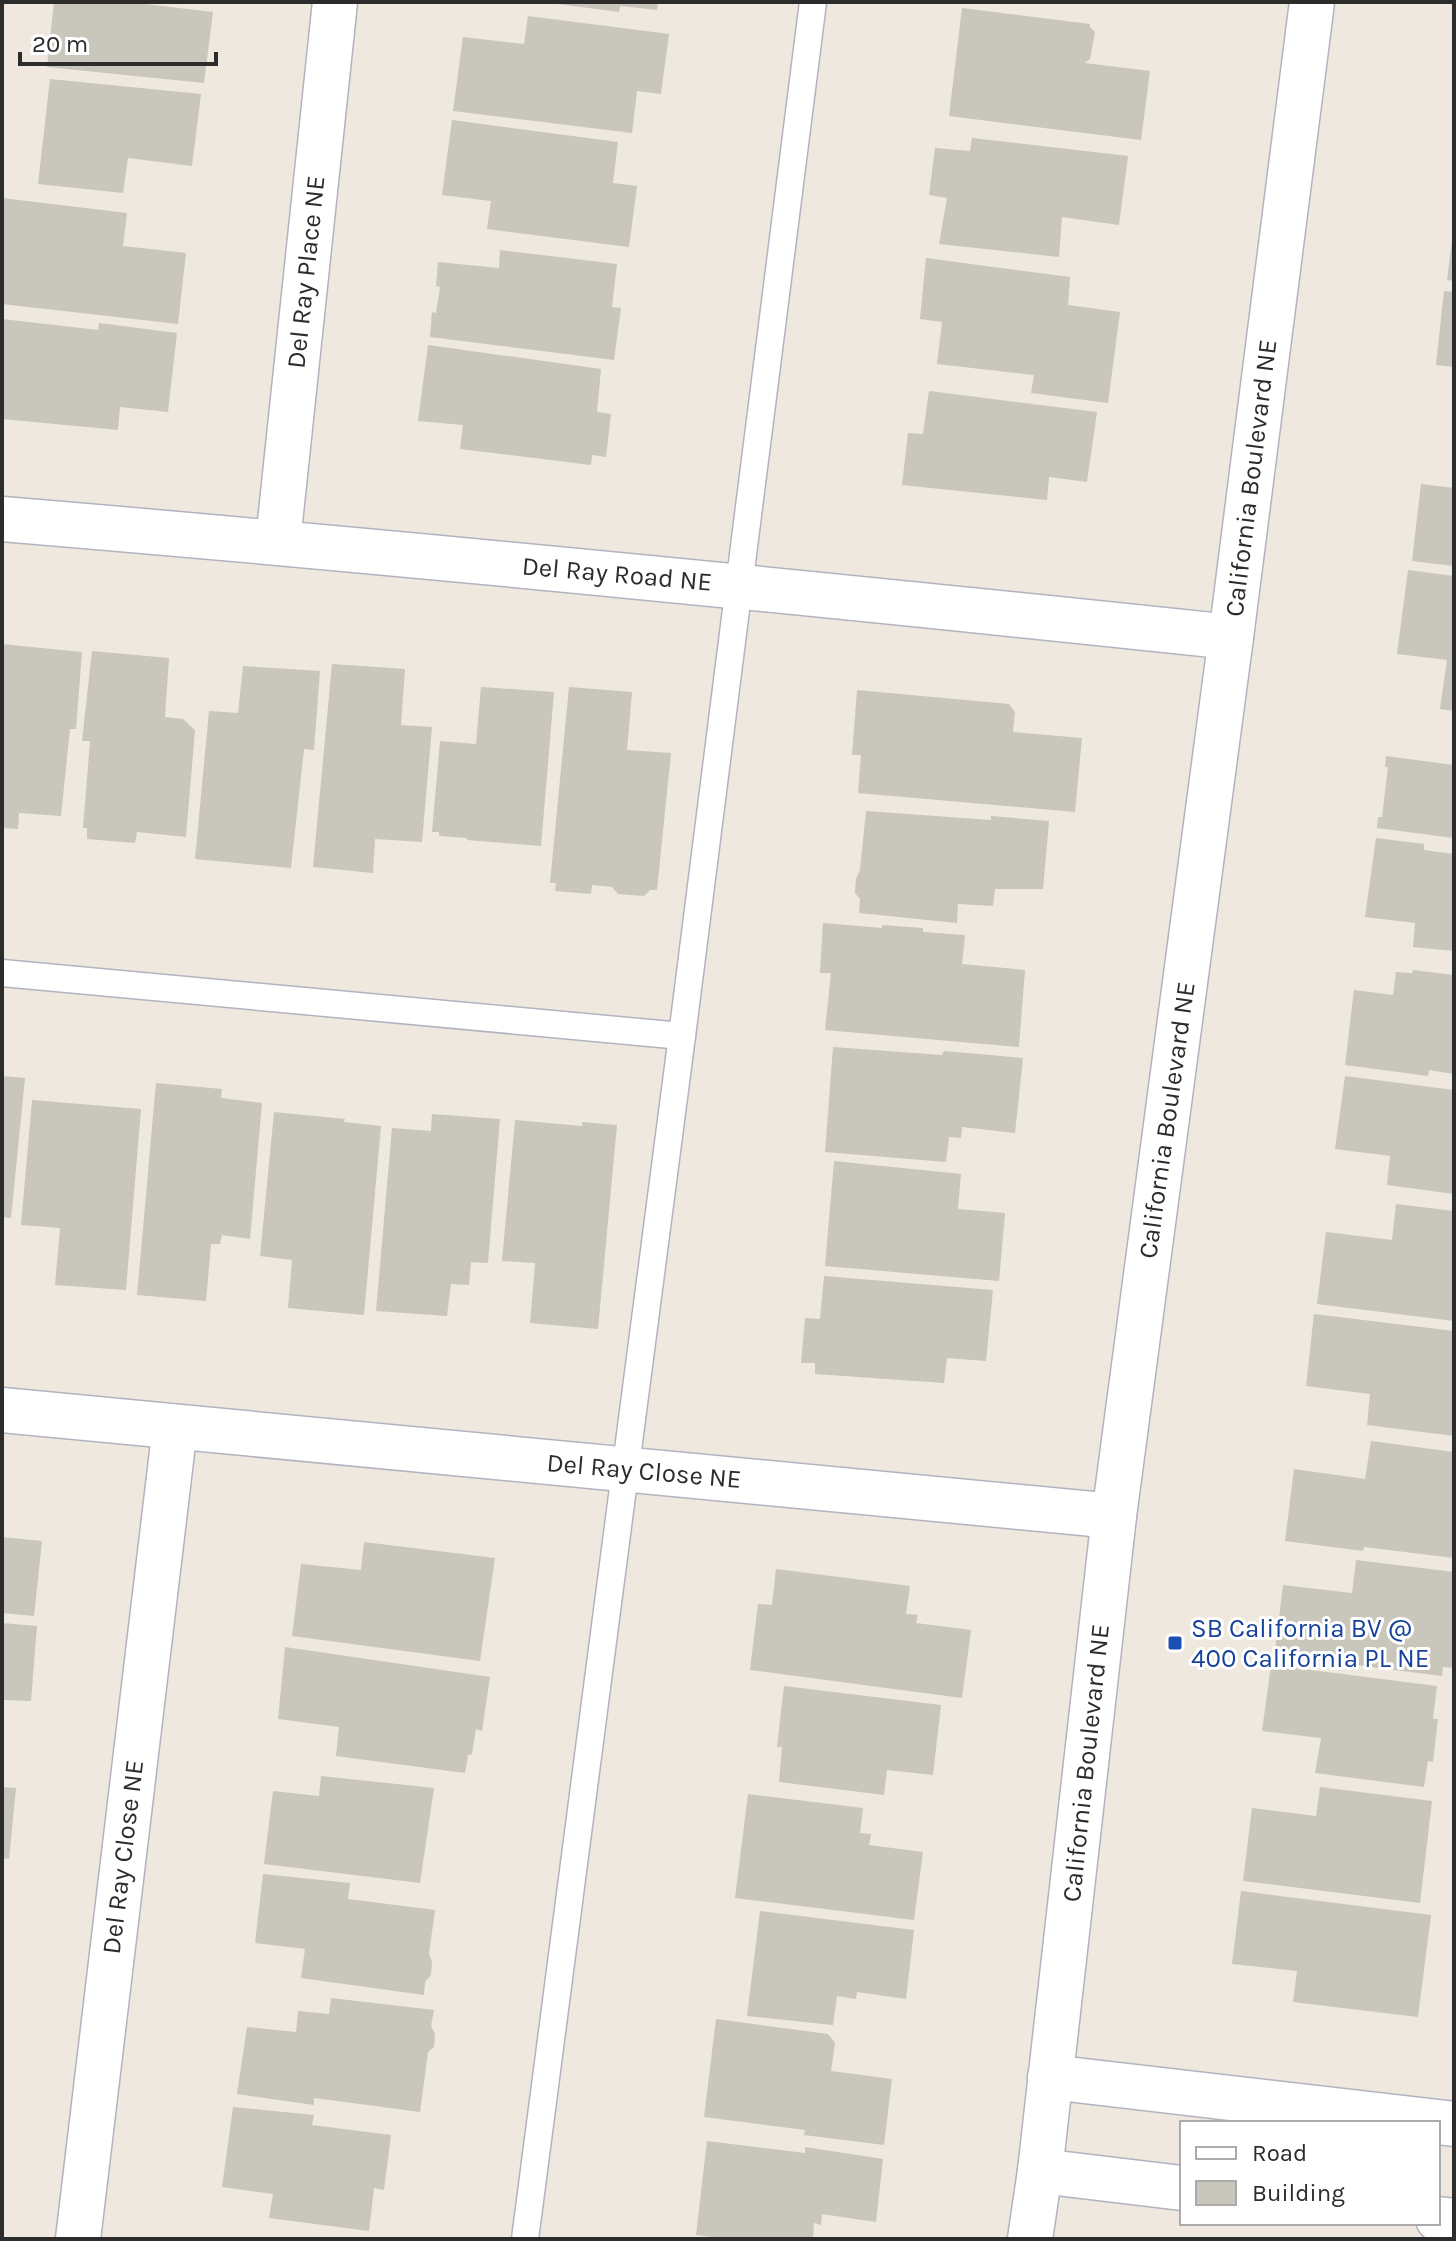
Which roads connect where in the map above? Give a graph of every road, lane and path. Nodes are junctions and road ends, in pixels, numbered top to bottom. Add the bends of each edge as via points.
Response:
1 (335, 2) edge
2 (813, 2) edge
3 (1312, 2) edge
4 (2, 519) edge
5 (278, 541) junction
6 (739, 585) junction
7 (1231, 637) junction
8 (2, 973) edge
9 (682, 1036) junction
10 (2, 1410) edge
11 (175, 1427) junction
12 (625, 1469) junction
13 (1114, 1516) junction
14 (1050, 2077) junction
15 (1428, 2121) edge
16 (1040, 2171) junction
17 (1180, 2188) edge
18 (78, 2239) edge
19 (525, 2239) edge
20 (1030, 2239) edge

1 - 5 street, Del Ray Place NE
2 - 6 lane
3 - 7 street, California Boulevard NE
4 - 5 street, Del Ray Road NE
5 - 6 street, Del Ray Road NE
6 - 7 street, Del Ray Road NE
6 - 9 lane
7 - 13 street, California Boulevard NE
8 - 9 lane
9 - 12 lane
10 - 11 street, Del Ray Close NE
11 - 12 street, Del Ray Close NE
11 - 18 street, Del Ray Close NE
12 - 13 street, Del Ray Close NE
12 - 19 lane
13 - 14 street, California Boulevard NE
14 - 15 street
14 - 16 street, California Boulevard NE
16 - 17 street
16 - 20 street, California Boulevard NE

